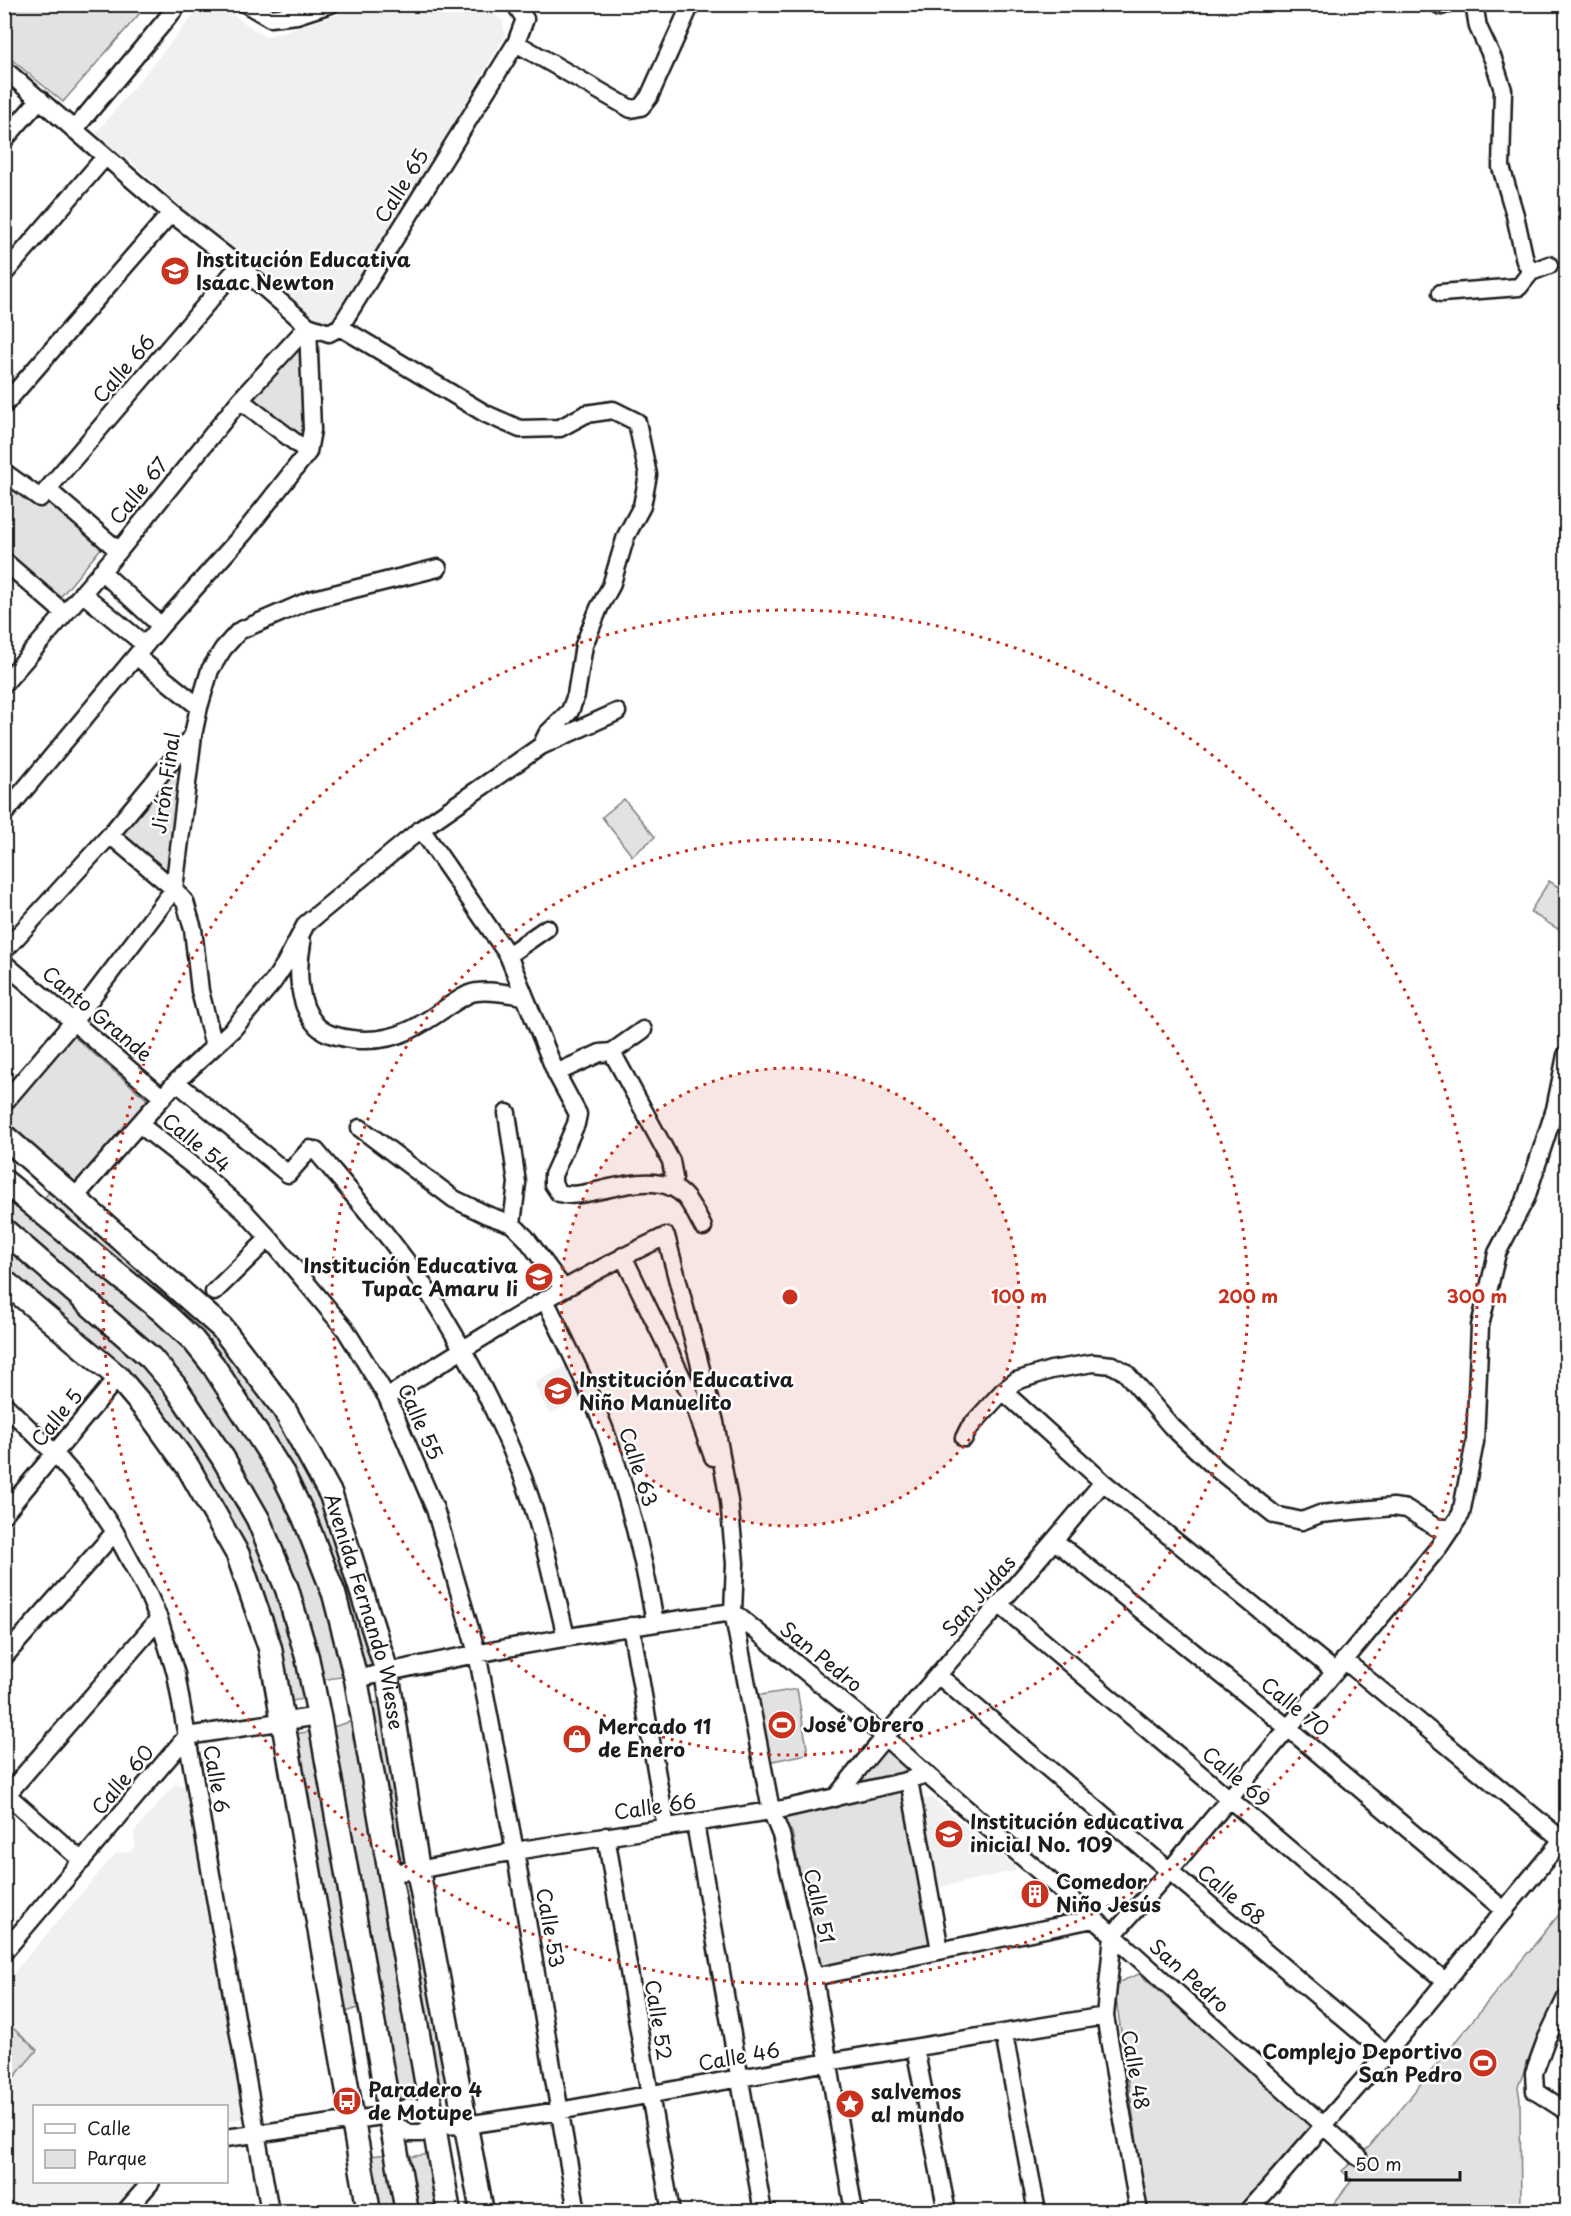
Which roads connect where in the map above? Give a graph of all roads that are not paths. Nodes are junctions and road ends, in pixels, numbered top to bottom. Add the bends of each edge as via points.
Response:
1 (179, 4) edge
2 (246, 4) edge
3 (331, 4) edge
4 (514, 4) edge
5 (690, 4) edge
6 (1438, 4) edge
7 (1447, 4) edge
8 (1474, 4) edge
9 (516, 43) junction
10 (4, 69) edge
11 (40, 99) junction
12 (74, 130) junction
13 (4, 140) edge
14 (105, 157) junction
15 (171, 213) junction
16 (239, 266) junction
17 (1549, 266) dead end
18 (1531, 272) junction
19 (4, 274) edge
20 (1441, 293) dead end
21 (308, 326) junction
22 (340, 327) junction
23 (240, 400) junction
24 (4, 405) edge
25 (309, 452) junction
26 (4, 472) edge
27 (44, 494) junction
28 (118, 551) junction
29 (4, 561) edge
30 (438, 568) dead end
31 (101, 571) junction
32 (82, 593) junction
33 (64, 613) junction
34 (161, 626) junction
35 (140, 651) junction
36 (4, 684) edge
37 (199, 707) junction
38 (617, 712) dead end
39 (193, 735) junction
40 (541, 746) junction
41 (4, 814) edge
42 (421, 829) junction
43 (110, 835) junction
44 (174, 889) junction
45 (306, 924) junction
46 (547, 928) dead end
47 (4, 951) edge
48 (508, 955) junction
49 (4, 963) edge
50 (524, 996) junction
51 (73, 1022) junction
52 (643, 1030) dead end
53 (214, 1046) junction
54 (612, 1052) junction
55 (1566, 1054) edge
56 (556, 1073) junction
57 (176, 1082) junction
58 (162, 1097) junction
59 (4, 1103) edge
60 (507, 1113) dead end
61 (140, 1124) junction
62 (360, 1128) dead end
63 (4, 1136) edge
64 (4, 1181) edge
65 (670, 1187) junction
66 (75, 1197) junction
67 (512, 1224) junction
68 (703, 1227) dead end
69 (4, 1230) edge
70 (269, 1238) junction
71 (623, 1256) junction
72 (4, 1281) edge
73 (564, 1289) junction
74 (214, 1292) dead end
75 (545, 1300) junction
76 (463, 1350) junction
77 (118, 1377) junction
78 (1003, 1391) junction
79 (387, 1397) junction
80 (4, 1404) edge
81 (964, 1438) dead end
82 (55, 1454) junction
83 (1103, 1482) junction
84 (729, 1501) junction
85 (4, 1514) edge
86 (1454, 1527) junction
87 (115, 1532) junction
88 (1055, 1542) junction
89 (999, 1604) junction
90 (733, 1612) junction
91 (159, 1619) junction
92 (655, 1622) junction
93 (631, 1626) junction
94 (566, 1637) junction
95 (477, 1653) junction
96 (4, 1658) edge
97 (1339, 1665) junction
98 (387, 1672) junction
99 (939, 1676) junction
100 (356, 1679) junction
101 (319, 1716) junction
102 (284, 1721) junction
103 (1288, 1728) junction
104 (884, 1736) junction
105 (187, 1737) junction
106 (926, 1774) junction
107 (909, 1780) junction
108 (5, 1795) edge
109 (835, 1798) junction
110 (1229, 1799) junction
111 (771, 1810) junction
112 (695, 1823) junction
113 (666, 1827) junction
114 (606, 1836) junction
115 (1565, 1839) edge
116 (516, 1851) junction
117 (82, 1861) junction
118 (418, 1870) junction
119 (1170, 1870) junction
120 (389, 1873) junction
121 (1505, 1911) junction
122 (1093, 1919) junction
123 (1113, 1935) junction
124 (940, 1950) junction
125 (4, 1952) edge
126 (814, 1977) junction
127 (1446, 1982) junction
128 (1566, 1998) edge
129 (1105, 2016) junction
130 (1004, 2034) junction
131 (915, 2048) junction
132 (1386, 2054) junction
133 (828, 2062) junction
134 (739, 2078) junction
135 (650, 2095) junction
136 (1566, 2110) edge
137 (560, 2111) junction
138 (389, 2115) junction
139 (354, 2121) junction
140 (1324, 2125) junction
141 (435, 2126) junction
142 (466, 2126) junction
143 (257, 2132) junction
144 (228, 2138) edge
145 (1358, 2157) dead end
146 (149, 2183) edge
147 (265, 2207) edge
148 (125, 2211) edge
149 (369, 2211) edge
150 (407, 2211) edge
151 (449, 2211) edge
152 (482, 2211) edge
153 (577, 2211) edge
154 (671, 2211) edge
155 (763, 2211) edge
156 (854, 2211) edge
157 (946, 2211) edge
158 (1037, 2211) edge
159 (1139, 2211) edge
160 (1248, 2211) edge

1 - 12 street
2 - 3 street via 270,18 297,15
4 - 9 street, Calle 65 via 525,19
5 - 9 street via 641,107 631,109
6 - 7 street
8 - 18 street via 1478,27 1503,90 1502,167
9 - 22 street, Calle 65
10 - 11 street
11 - 12 street
11 - 13 street
12 - 14 street
14 - 15 street
14 - 19 street
15 - 16 street
15 - 24 street
16 - 21 street
16 - 27 street, Calle 66
17 - 18 street
18 - 20 street via 1519,287
21 - 22 street via 329,333
21 - 23 street, Calle 67
21 - 25 street via 312,430
22 - 40 street via 486,414 520,429 560,428 586,414 614,410 637,422 648,475 642,506 626,536 611,586 584,645 570,711 547,734
23 - 25 street
23 - 28 street, Calle 67
25 - 34 street
26 - 27 street
27 - 28 street
28 - 31 street, Calle 67
29 - 33 street
30 - 37 street, Jirón Final via 310,600 239,631 210,670
31 - 32 street, Calle 67
31 - 34 street
32 - 33 street, Calle 67
32 - 35 street
33 - 36 street, Calle 67
34 - 35 street
35 - 37 street
35 - 41 street
37 - 39 street, Jirón Final
38 - 40 street
39 - 43 street
39 - 44 street, Jirón Final
40 - 42 street
42 - 45 street
42 - 48 street
43 - 44 street
43 - 47 street
44 - 51 street
44 - 53 street via 185,902 193,929 200,991
45 - 50 street via 299,962 300,987 318,1027 333,1036 383,1040 410,1030 471,993
45 - 53 street via 273,982
46 - 48 street
48 - 50 street
49 - 51 street, Canto Grande
50 - 56 street
51 - 58 street, Canto Grande
51 - 59 street
52 - 54 street
53 - 57 street
54 - 56 street via 600,1053
54 - 65 street via 671,1161 674,1178
55 - 86 street via 1555,1108 1526,1198 1494,1263 1480,1326 1475,1442 1461,1514
56 - 65 street via 578,1114 554,1174 553,1184 559,1193 571,1195 650,1182
57 - 58 street
57 - 76 street via 288,1174 310,1149 314,1150 391,1242
58 - 61 street
60 - 67 street via 517,1175
61 - 66 street, Calle 54
61 - 70 street, Calle 54 via 193,1166
62 - 67 street via 454,1199
63 - 66 main road, Avenida Fernando Wiesse
64 - 100 main road, Avenida Fernando Wiesse via 162,1311 194,1340 213,1365 283,1474 304,1517 334,1594
65 - 68 street via 685,1197
66 - 98 main road, Avenida Fernando Wiesse via 222,1328 284,1409 331,1495
67 - 73 street
69 - 101 main road via 151,1358 175,1386 223,1458 258,1519 287,1589
70 - 74 street
70 - 79 street, Calle 55 via 345,1329
71 - 73 street
71 - 84 street via 690,1394
71 - 84 street via 666,1236 715,1422
72 - 77 main road
73 - 75 street
75 - 76 street
75 - 92 street, Calle 63 via 600,1418 622,1481
76 - 79 street
76 - 94 street via 522,1475
77 - 82 street, Calle 5
77 - 102 main road via 188,1467 238,1555 270,1648
78 - 81 street
78 - 83 street
78 - 86 street via 1016,1381 1051,1370 1112,1365 1125,1372 1171,1426 1218,1470 1275,1515 1302,1521 1320,1514 1394,1507 1407,1509 1435,1527
79 - 95 street, Calle 55 via 435,1509
80 - 82 street, Calle 6
82 - 85 street, Calle 5
82 - 87 street, Calle 6 via 89,1493
83 - 88 street, San Judas
83 - 97 street
84 - 90 street, Calle 51 via 735,1563
86 - 97 street
87 - 91 street, Calle 6
87 - 96 street
88 - 89 street, San Judas
88 - 103 street, Calle 70
89 - 99 street, San Judas
89 - 110 street, Calle 69
90 - 92 street
90 - 104 street, San Pedro
90 - 111 street, Calle 51
91 - 105 street, Calle 6 via 176,1674
91 - 108 street
92 - 93 street
93 - 94 street
93 - 113 street
94 - 95 street
95 - 98 street
95 - 116 street, Calle 53
97 - 103 street
97 - 115 street
98 - 100 street
98 - 118 main road, Avenida Fernando Wiesse
99 - 104 street, San Judas
99 - 119 street, Calle 68
100 - 120 main road, Avenida Fernando Wiesse
101 - 102 street
101 - 138 main road
102 - 105 street
102 - 139 main road
103 - 110 street
103 - 121 street, Calle 70
104 - 106 street, San Pedro
104 - 109 street, San Judas
105 - 117 street, Calle 60
105 - 143 street, Calle 6
106 - 107 street, Calle 66
106 - 122 street, San Pedro
107 - 109 street, Calle 66
107 - 124 street
108 - 117 street
109 - 111 street, Calle 66
110 - 119 street
110 - 127 street, Calle 69
111 - 112 street, Calle 66
111 - 126 street, Calle 51 via 781,1835
112 - 113 street, Calle 66
112 - 134 street
113 - 114 street, Calle 66
114 - 116 street, Calle 66
114 - 135 street, Calle 52
115 - 121 street
116 - 118 street, Calle 66
116 - 137 street, Calle 53
117 - 125 street, Calle 60
118 - 120 street, Calle 66
118 - 142 main road, Avenida Fernando Wiesse
119 - 123 street
119 - 132 street, Calle 68
120 - 141 main road, Avenida Fernando Wiesse
121 - 127 street
122 - 123 street, San Pedro
122 - 124 street
123 - 129 street, Calle 48
123 - 140 street, San Pedro
124 - 126 street
126 - 133 street, Calle 51
127 - 132 street
128 - 136 street via 1534,2073 1535,2091
129 - 130 street, Calle 46
129 - 159 street, Calle 48
130 - 131 street, Calle 46
130 - 158 street
131 - 133 street, Calle 46
131 - 157 street
132 - 140 street
133 - 134 street, Calle 46
133 - 156 street, Calle 51
134 - 135 street, Calle 46
134 - 155 street
135 - 137 street, Calle 46
135 - 154 street, Calle 52
137 - 142 street, Calle 46
137 - 153 street, Calle 53
138 - 139 street
138 - 141 street via 398,2127 410,2133
138 - 141 street via 408,2107 418,2108 427,2113
138 - 150 main road
139 - 143 street
139 - 149 main road
140 - 145 street, San Pedro
140 - 160 street
141 - 142 street, Calle 46
141 - 151 main road, Avenida Fernando Wiesse
142 - 152 main road, Avenida Fernando Wiesse
143 - 144 street
143 - 147 street, Calle 6
146 - 148 street

